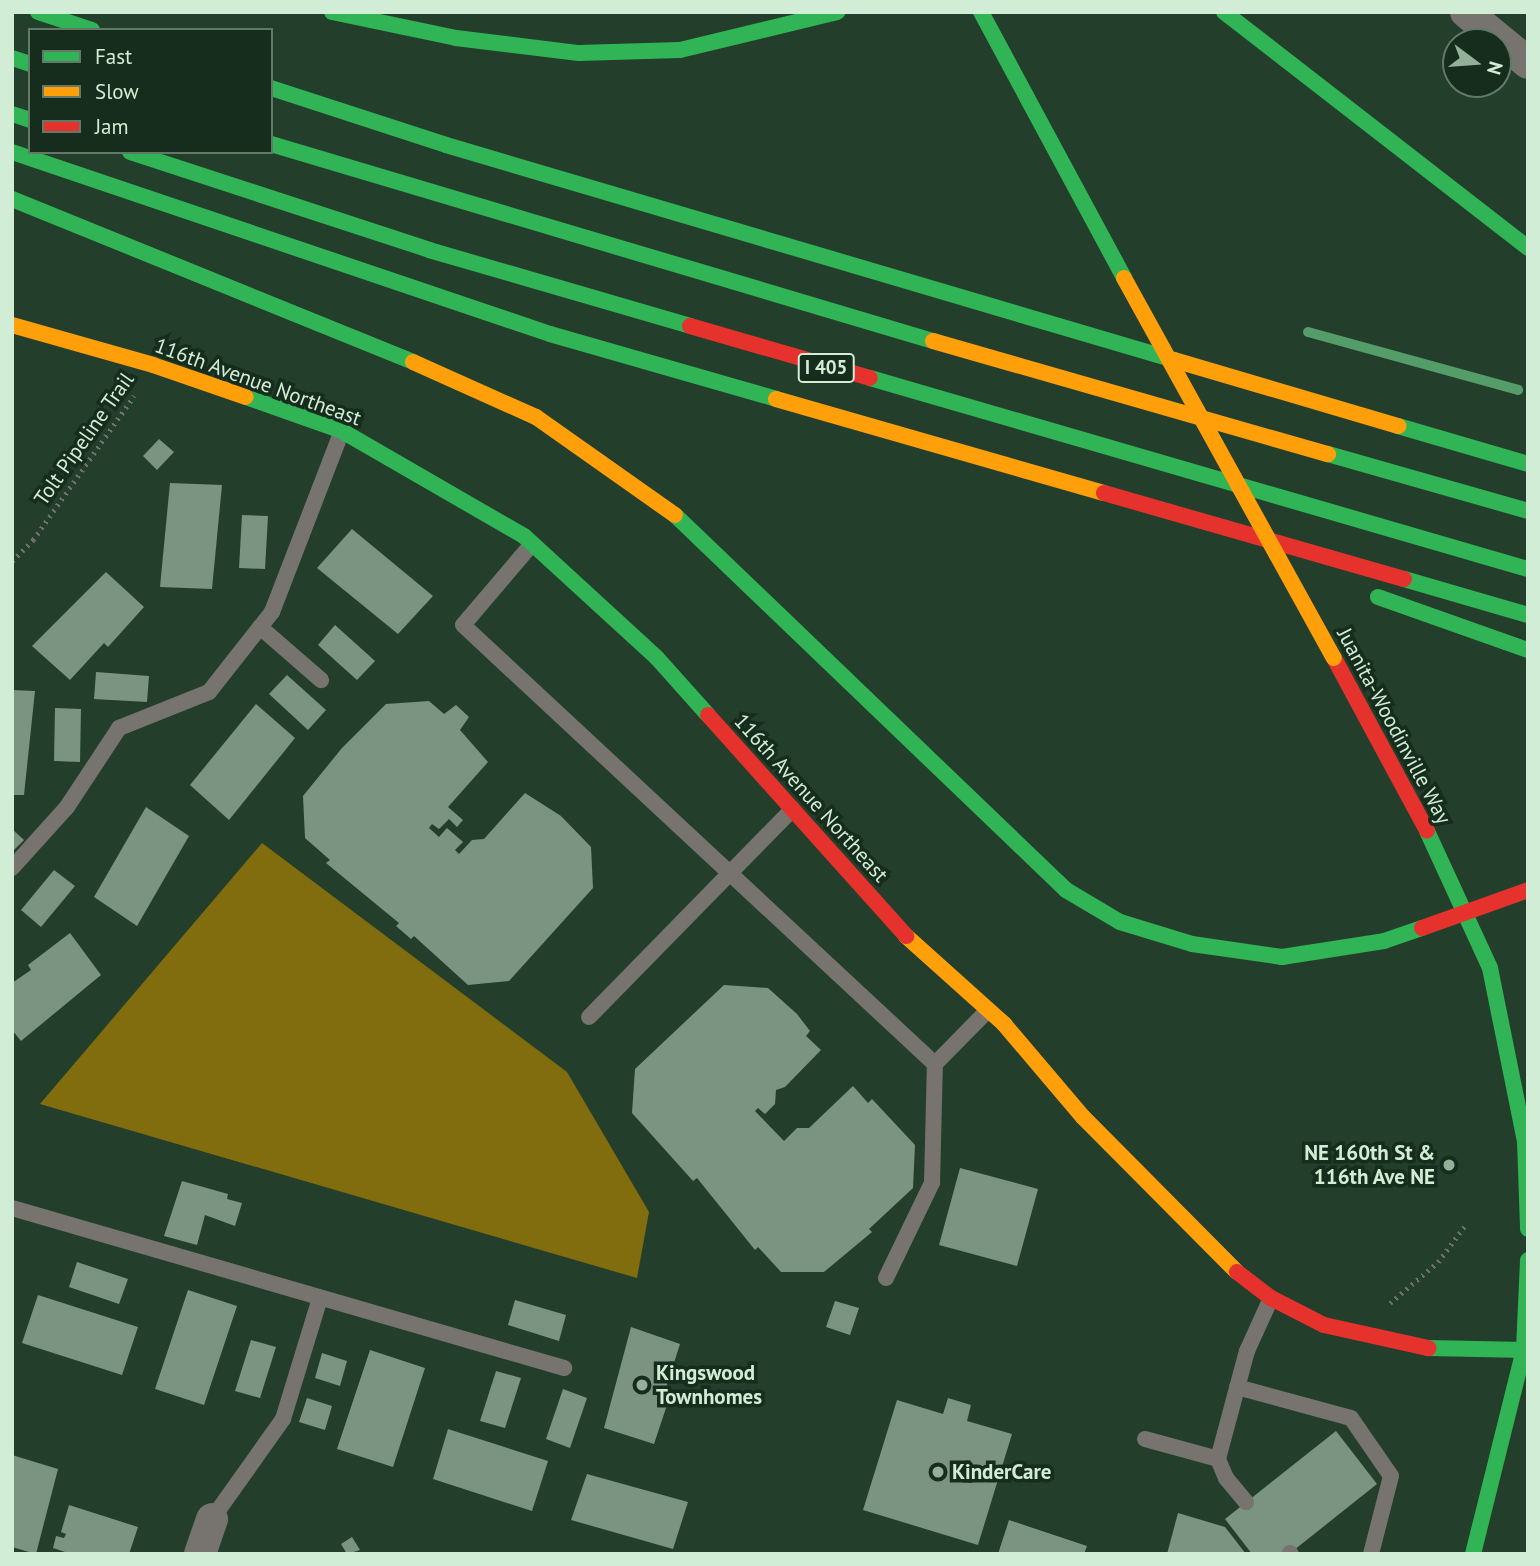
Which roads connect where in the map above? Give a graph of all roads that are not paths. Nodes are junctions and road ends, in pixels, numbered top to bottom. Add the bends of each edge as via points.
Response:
1 (38, 12) edge
2 (332, 12) edge
3 (405, 12) edge
4 (837, 12) edge
5 (981, 12) edge
6 (1224, 12) edge
7 (1466, 12) edge
8 (86, 28) edge
9 (456, 38) junction
10 (1528, 63) edge
11 (273, 89) edge
12 (273, 145) edge
13 (12, 152) edge
14 (136, 154) edge
15 (12, 199) edge
16 (1528, 248) edge
17 (12, 325) edge
18 (342, 431) junction
19 (1528, 464) edge
20 (1046, 479) junction
21 (1528, 511) edge
22 (532, 544) junction
23 (1528, 569) edge
24 (1306, 571) dead end
25 (1359, 590) dead end
26 (1528, 615) edge
27 (260, 627) junction
28 (1528, 650) edge
29 (321, 680) dead end
30 (793, 809) junction
31 (12, 868) edge
32 (730, 873) junction
33 (1528, 890) edge
34 (1468, 911) junction
35 (988, 1010) junction
36 (589, 1017) dead end
37 (935, 1064) junction
38 (12, 1208) edge
39 (1528, 1229) edge
40 (1528, 1260) edge
41 (886, 1278) dead end
42 (320, 1298) junction
43 (1271, 1298) junction
44 (1526, 1350) edge
45 (564, 1368) dead end
46 (1237, 1388) junction
47 (1145, 1439) dead end
48 (1217, 1459) junction
49 (1246, 1502) dead end
50 (212, 1519) joint
51 (200, 1554) edge
52 (1371, 1554) edge
53 (1473, 1554) edge

1 - 8 main road
2 - 9 main road
3 - 9 lane
4 - 9 main road via 680,50 579,53
5 - 34 main road, Juanita-Woodinville Way, bridge
6 - 16 main road
7 - 10 street
11 - 19 main road via 459,149
12 - 21 main road, I 405 via 656,262
13 - 20 main road, I 405 via 550,334
14 - 23 main road, I 405 via 429,250
15 - 34 main road via 436,371 536,417 662,503 1066,890 1120,922 1192,944 1282,957 1384,941
17 - 18 main road, 116th Avenue Northeast via 153,365
18 - 22 main road, 116th Avenue Northeast via 474,505
18 - 27 lane via 272,612
20 - 24 main road
20 - 26 main road, I 405
22 - 30 main road, 116th Avenue Northeast via 657,658
22 - 32 lane via 463,625
25 - 28 main road
27 - 29 lane
27 - 31 lane via 209,692 119,728 67,807
30 - 32 lane
30 - 35 main road, 116th Avenue Northeast via 919,950
32 - 36 lane
32 - 37 lane
33 - 34 main road
34 - 39 main road, Juanita-Woodinville Way via 1490,968 1525,1141
35 - 37 lane
35 - 43 main road, 116th Avenue Northeast via 1221,1260
37 - 41 lane via 932,1183
38 - 42 lane
40 - 44 main road
42 - 45 lane
42 - 50 lane via 283,1419
43 - 44 main road, 116th Avenue Northeast via 1337,1328 1425,1349
43 - 46 lane
44 - 53 main road
46 - 48 lane
46 - 52 lane via 1351,1418 1391,1476
47 - 48 lane
48 - 49 lane
50 - 51 street

